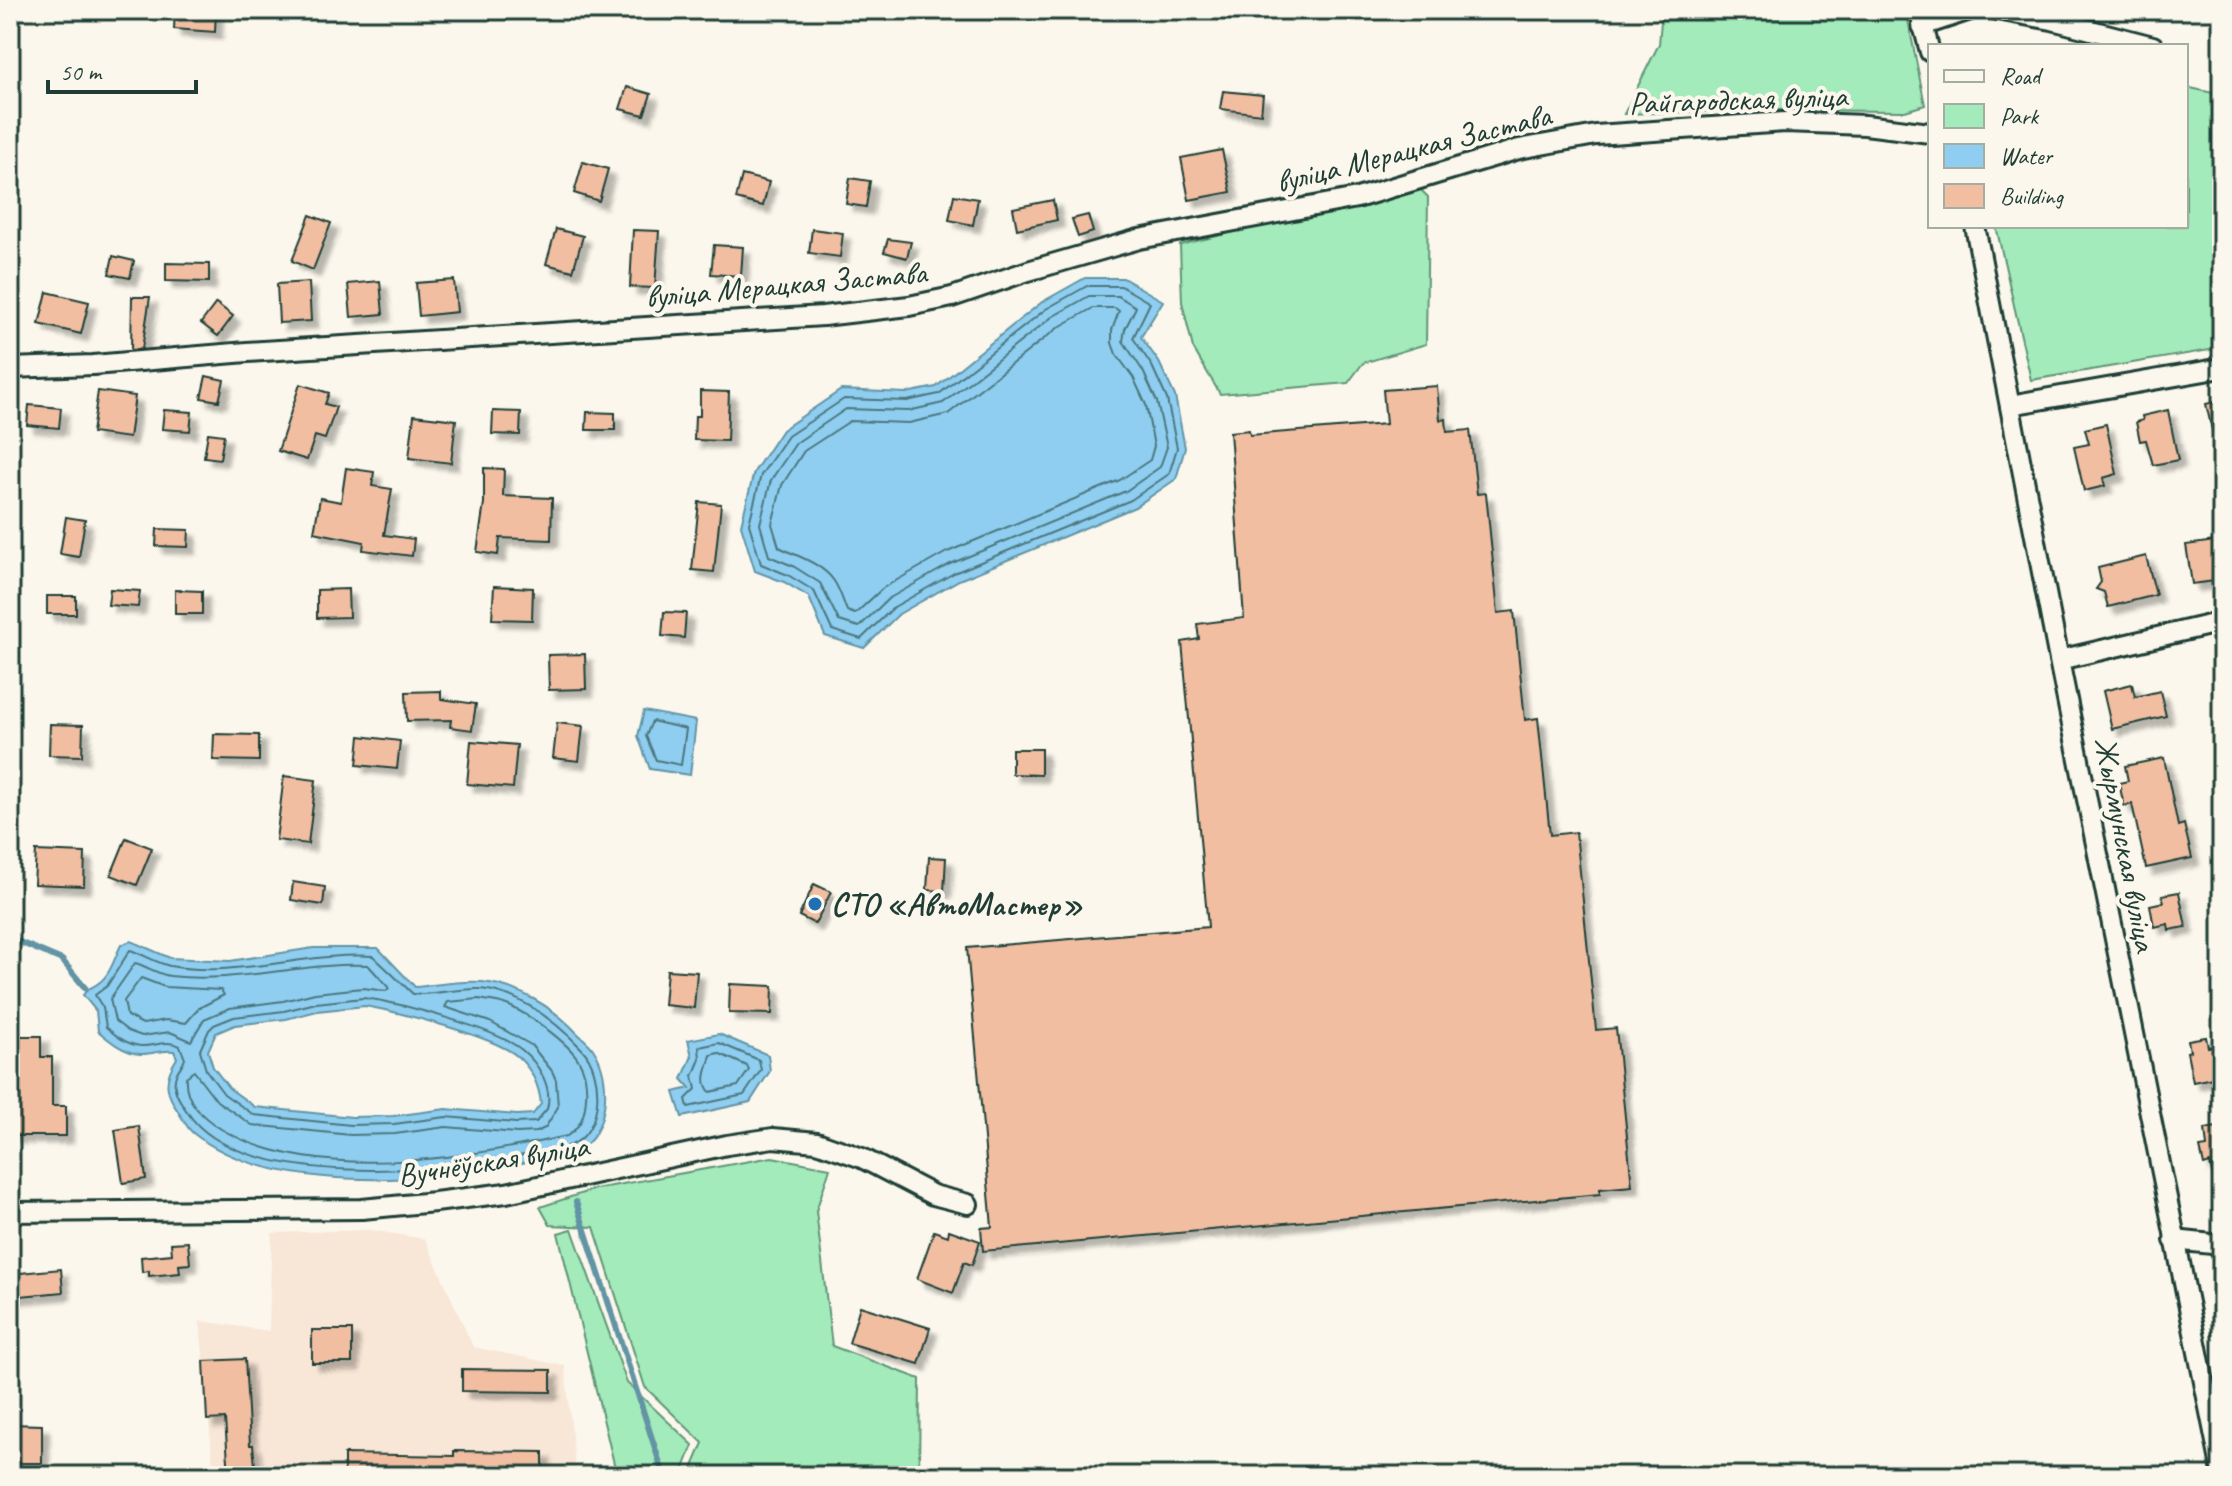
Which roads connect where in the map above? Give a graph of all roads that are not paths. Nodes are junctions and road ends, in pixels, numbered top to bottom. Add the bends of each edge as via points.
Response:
1 (1970, 10) edge
2 (1997, 10) edge
3 (1920, 18) edge
4 (2145, 44) edge
5 (1928, 45) edge
6 (1928, 133) edge
7 (1596, 135) joint
8 (1975, 228) edge
9 (10, 368) edge
10 (2222, 368) edge
11 (2010, 405) junction
12 (2222, 622) edge
13 (2059, 660) junction
14 (968, 1204) dead end
15 (10, 1212) edge
16 (2174, 1240) junction
17 (2222, 1245) edge
18 (2222, 1472) edge

1 - 3 street
2 - 4 street
3 - 5 street
6 - 7 street, Райгародская вуліца via 1785,122
7 - 9 street, вуліца Мерацкая Застава via 1519,149 1357,198 1139,239 909,306 823,316
8 - 11 street, Жырмунская вуліца
10 - 11 street
11 - 13 street, Жырмунская вуліца
12 - 13 street
13 - 16 street, Жырмунская вуліца
14 - 15 street, Вучнёўская вуліца via 933,1195 862,1158 817,1142 773,1138 506,1193 435,1202 362,1209
16 - 17 street
16 - 18 street, Жырмунская вуліца

